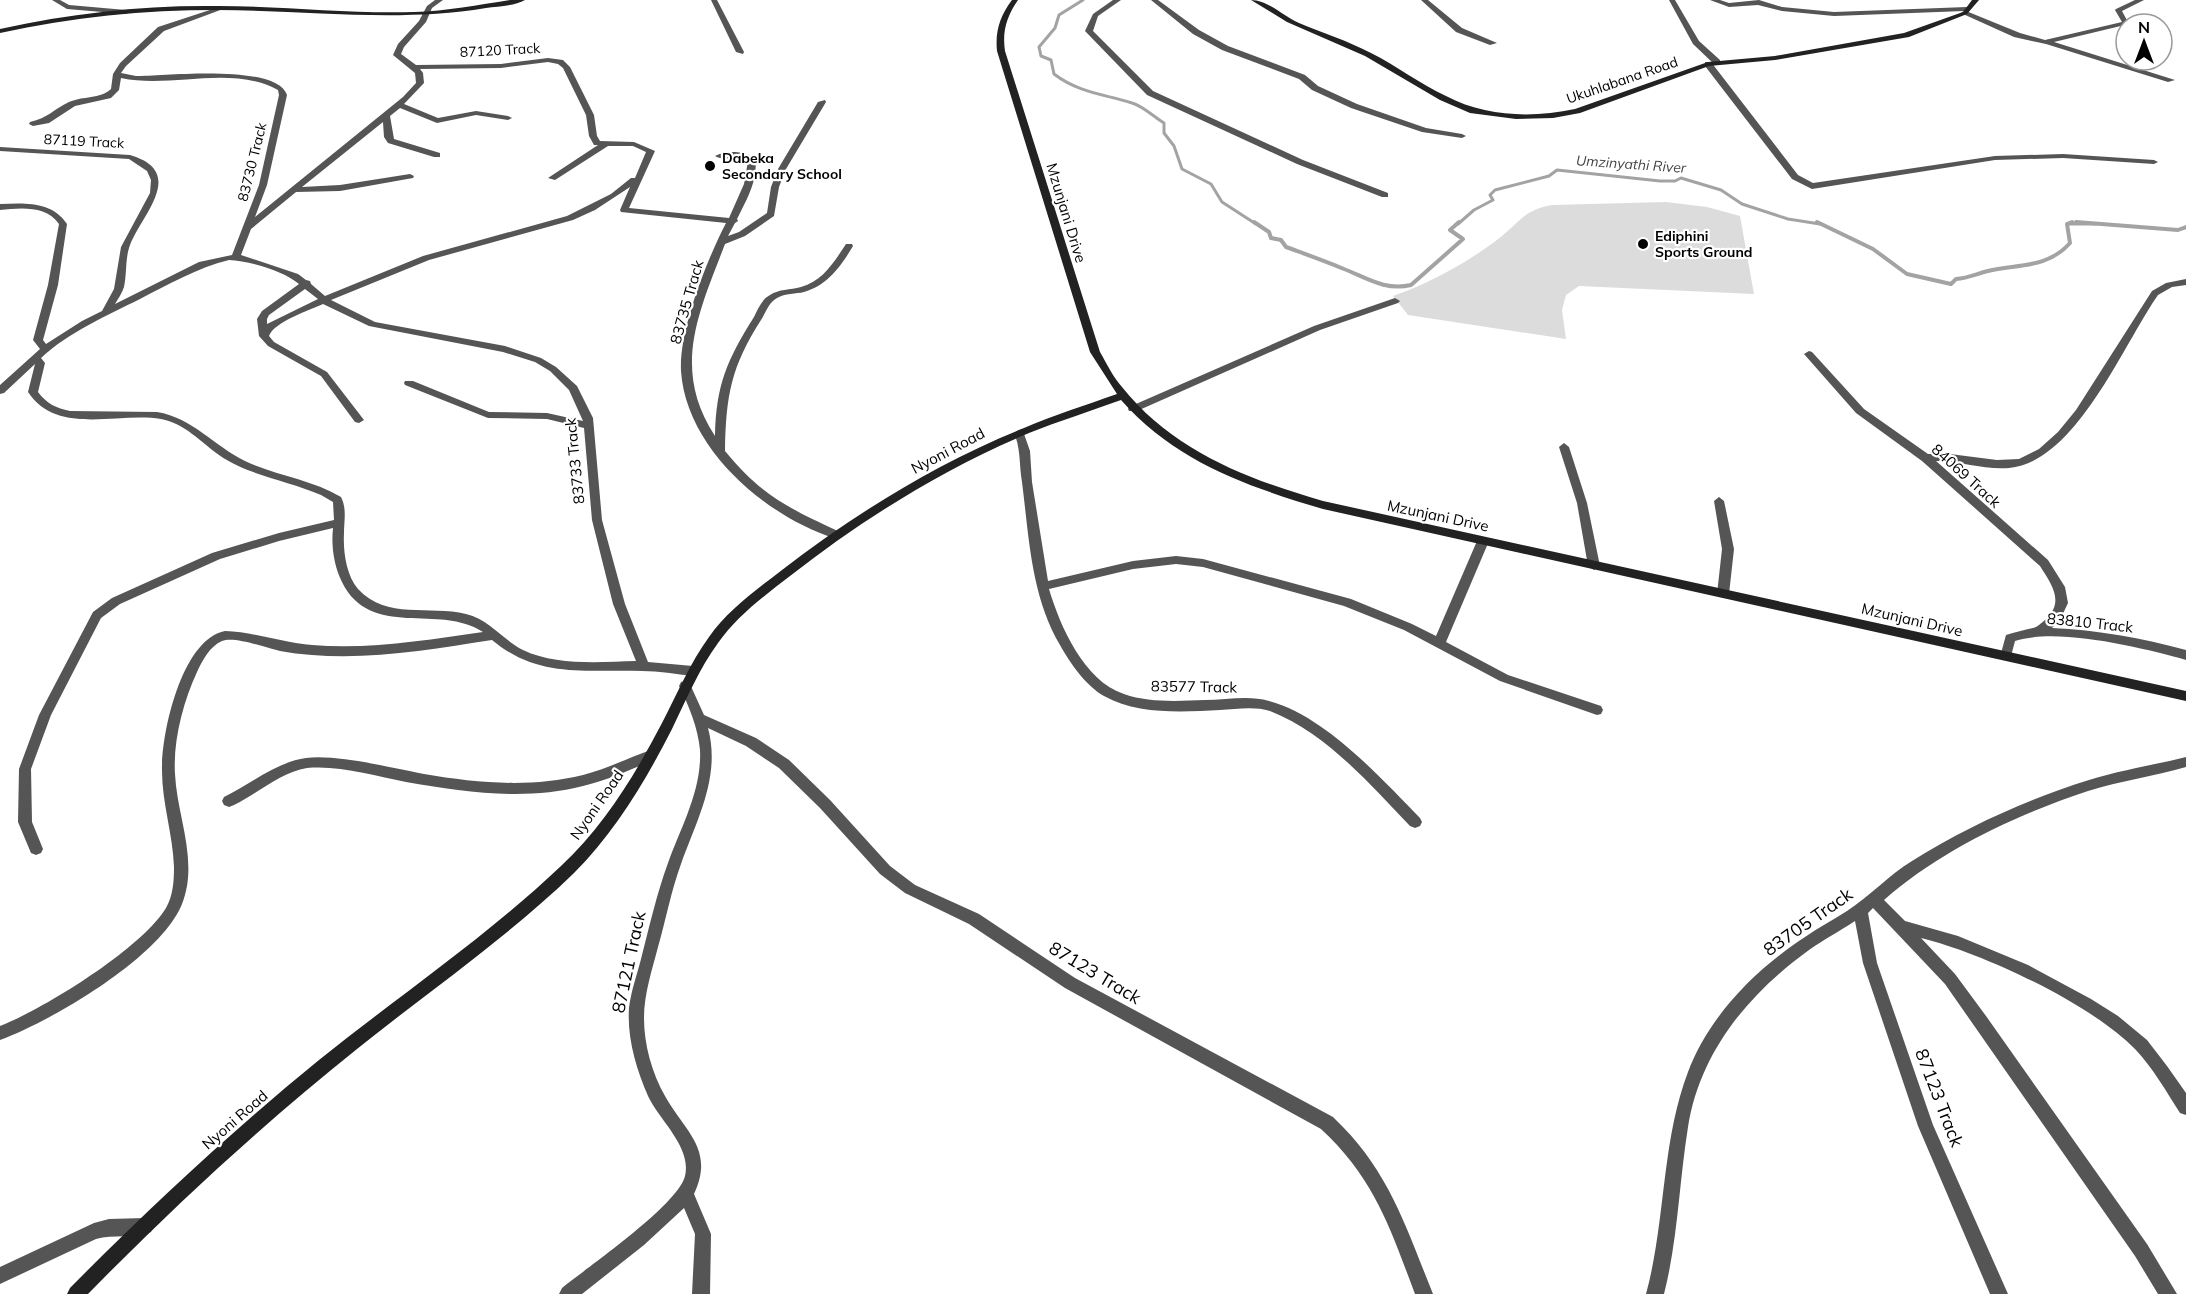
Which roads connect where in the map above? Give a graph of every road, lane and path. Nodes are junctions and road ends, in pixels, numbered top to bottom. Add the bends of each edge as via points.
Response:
1 (55, 0) edge
2 (166, 0) edge
3 (440, 0) edge
4 (522, 0) edge
5 (714, 0) edge
6 (1016, 0) edge
7 (1118, 0) edge
8 (1155, 0) edge
9 (1254, 0) edge
10 (1424, 0) edge
11 (1672, 0) edge
12 (1713, 0) edge
13 (1950, 0) edge
14 (1976, 0) edge
15 (2141, 0) edge
16 (1756, 1) edge
17 (159, 8) junction
18 (221, 8) junction
19 (1966, 11) junction
20 (126, 12) junction
21 (426, 14) junction
22 (0, 31) edge
23 (2045, 42) junction
24 (1493, 43) dead end
25 (740, 52) dead end
26 (1717, 62) junction
27 (1708, 64) junction
28 (414, 67) junction
29 (118, 76) junction
30 (2171, 80) dead end
31 (822, 102) dead end
32 (400, 105) junction
33 (386, 116) junction
34 (508, 118) dead end
35 (33, 124) dead end
36 (1462, 136) dead end
37 (604, 145) junction
38 (0, 149) edge
39 (438, 155) dead end
40 (718, 156) dead end
41 (2154, 162) dead end
42 (641, 173) junction
43 (410, 176) dead end
44 (552, 178) dead end
45 (297, 190) junction
46 (1385, 195) dead end
47 (0, 207) edge
48 (735, 221) junction
49 (246, 229) junction
50 (722, 242) junction
51 (849, 246) dead end
52 (236, 257) junction
53 (2186, 282) edge
54 (307, 283) junction
55 (324, 300) junction
56 (1395, 301) dead end
57 (106, 312) junction
58 (264, 333) junction
59 (45, 350) junction
60 (1809, 354) dead end
61 (35, 358) junction
62 (409, 383) dead end
63 (0, 392) edge
64 (1122, 396) junction
65 (1133, 409) junction
66 (359, 420) dead end
67 (589, 426) junction
68 (1019, 433) junction
69 (1564, 447) dead end
70 (720, 451) junction
71 (1926, 459) junction
72 (1719, 501) dead end
73 (338, 523) junction
74 (834, 534) junction
75 (1484, 541) junction
76 (1594, 566) junction
77 (1044, 586) junction
78 (1723, 594) junction
79 (2039, 632) junction
80 (494, 635) junction
81 (1439, 644) junction
82 (2186, 654) edge
83 (2006, 657) junction
84 (644, 666) junction
85 (693, 671) junction
86 (685, 686) junction
87 (2186, 696) edge
88 (1598, 710) dead end
89 (700, 719) junction
90 (651, 755) junction
91 (2186, 762) edge
92 (230, 801) dead end
93 (1415, 822) dead end
94 (36, 849) dead end
95 (1874, 899) junction
96 (1860, 910) junction
97 (1901, 927) junction
98 (0, 1033) edge
99 (2186, 1107) edge
100 (686, 1194) junction
101 (145, 1226) junction
102 (0, 1276) edge
103 (76, 1294) edge
104 (568, 1294) edge
105 (701, 1294) edge
106 (1424, 1294) edge
107 (1655, 1294) edge
108 (1999, 1294) edge
109 (2168, 1294) edge

1 - 20 street via 67,7
2 - 17 street
3 - 21 street
4 - 21 street
5 - 25 street
6 - 64 street, Mzunjani Drive via 1000,30 1005,66 1095,352
7 - 46 street via 1095,15 1089,31 1150,93 1300,162
8 - 36 street via 1196,32 1225,48 1302,77 1315,88 1354,106 1425,130
9 - 27 street, Ukuhlabana Road via 1289,21 1368,54 1443,98 1473,111 1500,116 1553,116 1577,111
10 - 24 street via 1459,30
11 - 26 street via 1696,42
12 - 16 street via 1729,4
13 - 19 street
14 - 19 street, Ukuhlabana Road
15 - 23 street via 2118,10 2126,23
16 - 19 street via 1784,9 1844,12
17 - 18 street
17 - 20 street
18 - 21 street
18 - 29 street via 161,29 123,65
19 - 23 street via 2017,35
19 - 26 street, Ukuhlabana Road via 1935,26 1877,42 1775,58
20 - 22 street
21 - 28 street via 397,55
23 - 30 street
26 - 27 street, Ukuhlabana Road
27 - 41 street via 1795,177 1812,186 1995,158 2063,156
28 - 32 street via 420,83
28 - 37 street, 87120 Track via 560,62 590,115 595,141
29 - 35 street via 115,90 108,96 72,104 46,122
29 - 49 street, 83730 Track via 239,78 266,81 281,89 283,95 263,185
31 - 50 street via 782,169 771,214
32 - 33 street
32 - 34 street via 437,121 476,113
33 - 39 street via 391,141
33 - 45 street
37 - 42 street via 648,147 650,155
37 - 44 street
38 - 57 street, 87119 Track via 130,157 153,172 154,193 129,238 119,289
40 - 48 street, 83735 Track via 745,155 752,160
42 - 48 street via 625,204 626,211
42 - 55 street via 596,209 447,251
43 - 45 street via 340,188
45 - 49 street
47 - 59 street via 42,208 56,214 63,224 53,285 38,340
48 - 50 street, 83735 Track
49 - 52 street, 83730 Track
50 - 70 street, 83735 Track via 700,304 686,366 686,382 695,409
51 - 70 street via 824,279 769,300 747,333 722,390
52 - 54 street, 83733 Track
52 - 57 street via 202,264
53 - 71 street via 2169,285 2156,293 2072,423 2045,448 2020,462
54 - 55 street, 83733 Track
54 - 58 street via 265,313
55 - 58 street via 276,322
55 - 67 street, 83733 Track via 372,324 505,349 538,360 573,388
56 - 65 street via 1317,328
57 - 59 street
58 - 66 street via 271,344 324,374
59 - 61 street
60 - 71 street, 84069 Track via 1855,406
61 - 63 street
61 - 73 street via 40,363 33,392 51,408 80,416 172,417 231,459 329,494 339,504
62 - 67 street via 488,415 547,416
64 - 65 street, Mzunjani Drive
64 - 68 street, Nyoni Road
65 - 75 street, Mzunjani Drive via 1210,465 1253,484 1332,507
67 - 84 street, 83733 Track via 597,520 619,603
68 - 74 street, Nyoni Road
68 - 77 street, 83577 Track via 1025,448 1025,472
69 - 76 street via 1582,503
70 - 74 street, 83735 Track via 765,498
71 - 79 street, 84069 Track via 2052,574 2062,596 2061,610
72 - 78 street via 1728,549
73 - 80 street via 344,573 353,592 366,604 387,611 468,618
73 - 94 street via 216,556 116,601 97,615 45,715 25,770 25,822
74 - 85 street, Nyoni Road via 731,618
75 - 76 street, Mzunjani Drive
75 - 81 street
76 - 78 street, Mzunjani Drive
77 - 81 street via 1133,565 1176,560 1203,562 1347,602
77 - 93 street, 83577 Track via 1050,612 1063,639 1107,694 1174,706 1242,704 1275,708 1342,748
78 - 83 street, Mzunjani Drive
79 - 82 street, 83810 Track via 2134,642
79 - 83 street, 83810 Track via 2010,638
80 - 84 street via 529,658 572,664
80 - 98 street via 354,652 288,648 226,636 216,639 204,649 191,670 170,747 168,773 181,859 181,880 171,912 151,937 110,968 32,1021
81 - 88 street via 1504,678
83 - 87 street, Mzunjani Drive
84 - 85 street
85 - 86 street, Nyoni Road
86 - 89 street, 87121 Track
86 - 90 street, Nyoni Road
89 - 100 street, 87121 Track via 706,751 702,788 663,896 637,1003 636,1027 648,1078 694,1158 693,1179
89 - 106 street, 87123 Track via 751,742 784,764 885,870 910,890 974,919 1070,983 1327,1123 1373,1172
90 - 92 street via 575,784 530,790 476,788 350,767 306,764 282,772
90 - 101 street, Nyoni Road via 606,826 565,872 475,949 318,1071 232,1144
91 - 95 street, 83705 Track via 2077,789 1917,865
95 - 96 street, 83705 Track
95 - 97 street
96 - 107 street, 83705 Track via 1766,975 1708,1044 1688,1094 1666,1254
96 - 108 street, 87123 Track via 1870,963 1926,1126
97 - 99 street via 1924,931 2005,963 2097,1012 2136,1040
97 - 109 street via 1981,1021
100 - 104 street, 87121 Track
100 - 105 street via 703,1234
101 - 102 street via 94,1231
101 - 103 street, Nyoni Road

